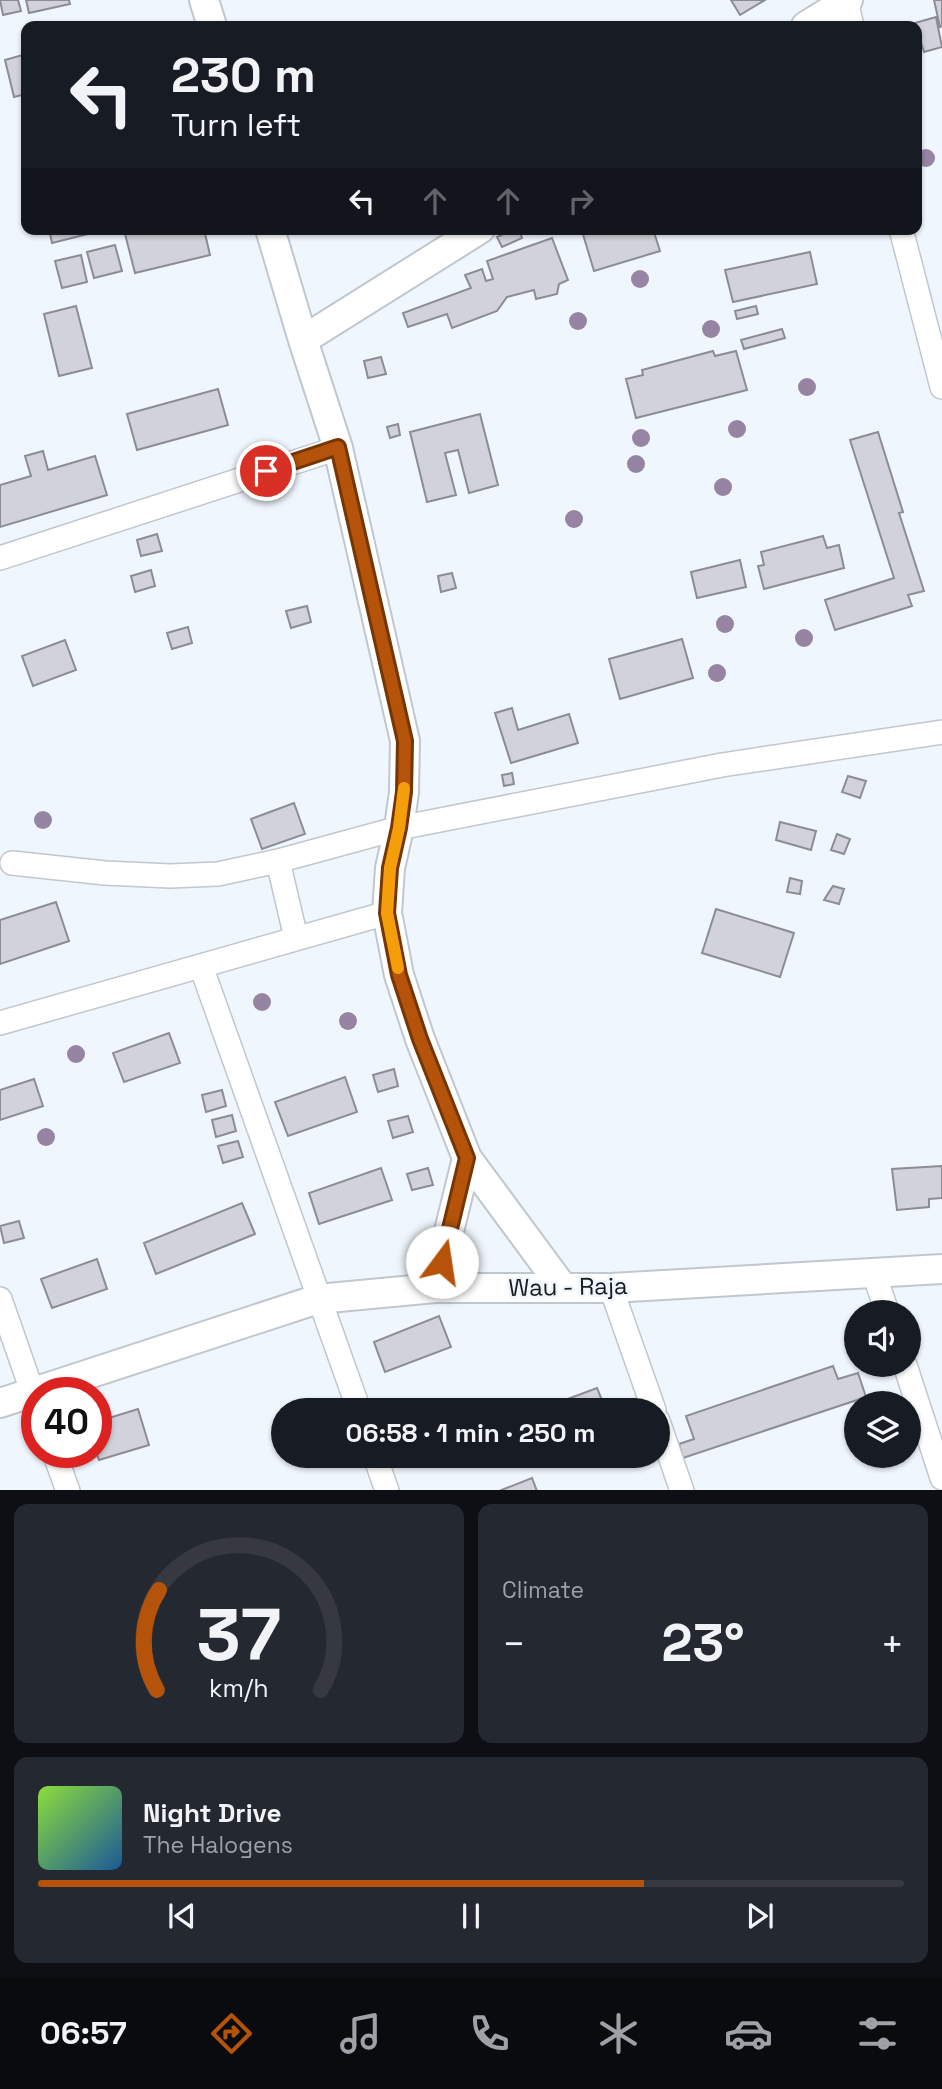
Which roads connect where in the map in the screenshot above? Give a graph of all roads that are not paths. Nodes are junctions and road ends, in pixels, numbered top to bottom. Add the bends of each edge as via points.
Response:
1 (204, 0) edge
2 (847, 0) edge
3 (210, 21) edge
4 (814, 21) edge
5 (851, 21) edge
6 (272, 235) edge
7 (470, 235) edge
8 (903, 235) edge
9 (303, 340) junction
10 (942, 387) edge
11 (338, 447) junction
12 (0, 558) edge
13 (942, 732) edge
14 (399, 828) junction
15 (278, 861) junction
16 (12, 863) dead end
17 (387, 913) junction
18 (296, 938) junction
19 (201, 966) junction
20 (0, 1023) edge
21 (467, 1158) junction
22 (942, 1269) edge
23 (874, 1273) junction
24 (435, 1288) junction
25 (563, 1288) junction
26 (611, 1288) junction
27 (0, 1299) edge
28 (318, 1299) junction
29 (883, 1300) edge
30 (27, 1377) edge
31 (96, 1377) edge
32 (909, 1377) edge
33 (355, 1398) edge
34 (650, 1398) edge
35 (21, 1401) edge
36 (0, 1403) edge
37 (670, 1462) edge
38 (60, 1468) edge
39 (379, 1468) edge
40 (942, 1478) edge
41 (678, 1489) edge
42 (68, 1490) edge
43 (387, 1490) edge

1 - 3 street
2 - 4 street
2 - 5 street
6 - 9 street
7 - 9 street
8 - 10 street
9 - 11 street
11 - 12 street
11 - 14 street via 405,741
13 - 14 street via 722,765
14 - 15 street
14 - 17 street
15 - 16 street via 218,874 170,876
15 - 18 street
17 - 18 street
17 - 21 street via 399,975
18 - 19 street
19 - 20 street
19 - 28 street
21 - 24 street
21 - 25 street
22 - 23 street, Wau - Raja
23 - 26 street, Wau - Raja
23 - 29 street
24 - 25 street, Wau - Raja
24 - 28 street, Wau - Raja
25 - 26 street, Wau - Raja
26 - 34 street
27 - 30 street
28 - 31 street, Wau - Raja
28 - 33 street
32 - 40 street
35 - 36 street, Wau - Raja
37 - 41 street
38 - 42 street
39 - 43 street

